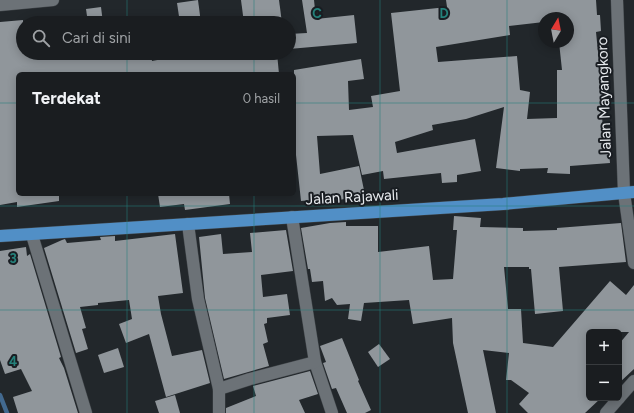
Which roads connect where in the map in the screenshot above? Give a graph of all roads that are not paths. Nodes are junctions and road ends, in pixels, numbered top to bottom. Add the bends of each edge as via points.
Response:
1 (53, 0) edge
2 (617, 0) edge
3 (0, 5) edge
4 (629, 192) edge
5 (292, 217) junction
6 (188, 224) junction
7 (32, 235) junction
8 (0, 236) edge
9 (634, 263) edge
10 (315, 362) junction
11 (634, 381) edge
12 (219, 389) junction
13 (622, 395) edge
14 (616, 401) edge
15 (86, 413) edge
16 (219, 413) edge
17 (332, 413) edge
18 (606, 413) edge

1 - 3 street
2 - 4 street, Jalan Mayangkoro
4 - 5 main road, Jalan Rajawali via 503,204
4 - 9 street, Jalan Mayangkoro
5 - 6 main road, Jalan Rajawali
5 - 10 street
6 - 7 main road, Jalan Rajawali
6 - 12 street via 198,299
7 - 8 main road, Jalan Rajawali
7 - 15 street
10 - 12 street
10 - 17 street
11 - 13 street
12 - 16 street
14 - 18 street

